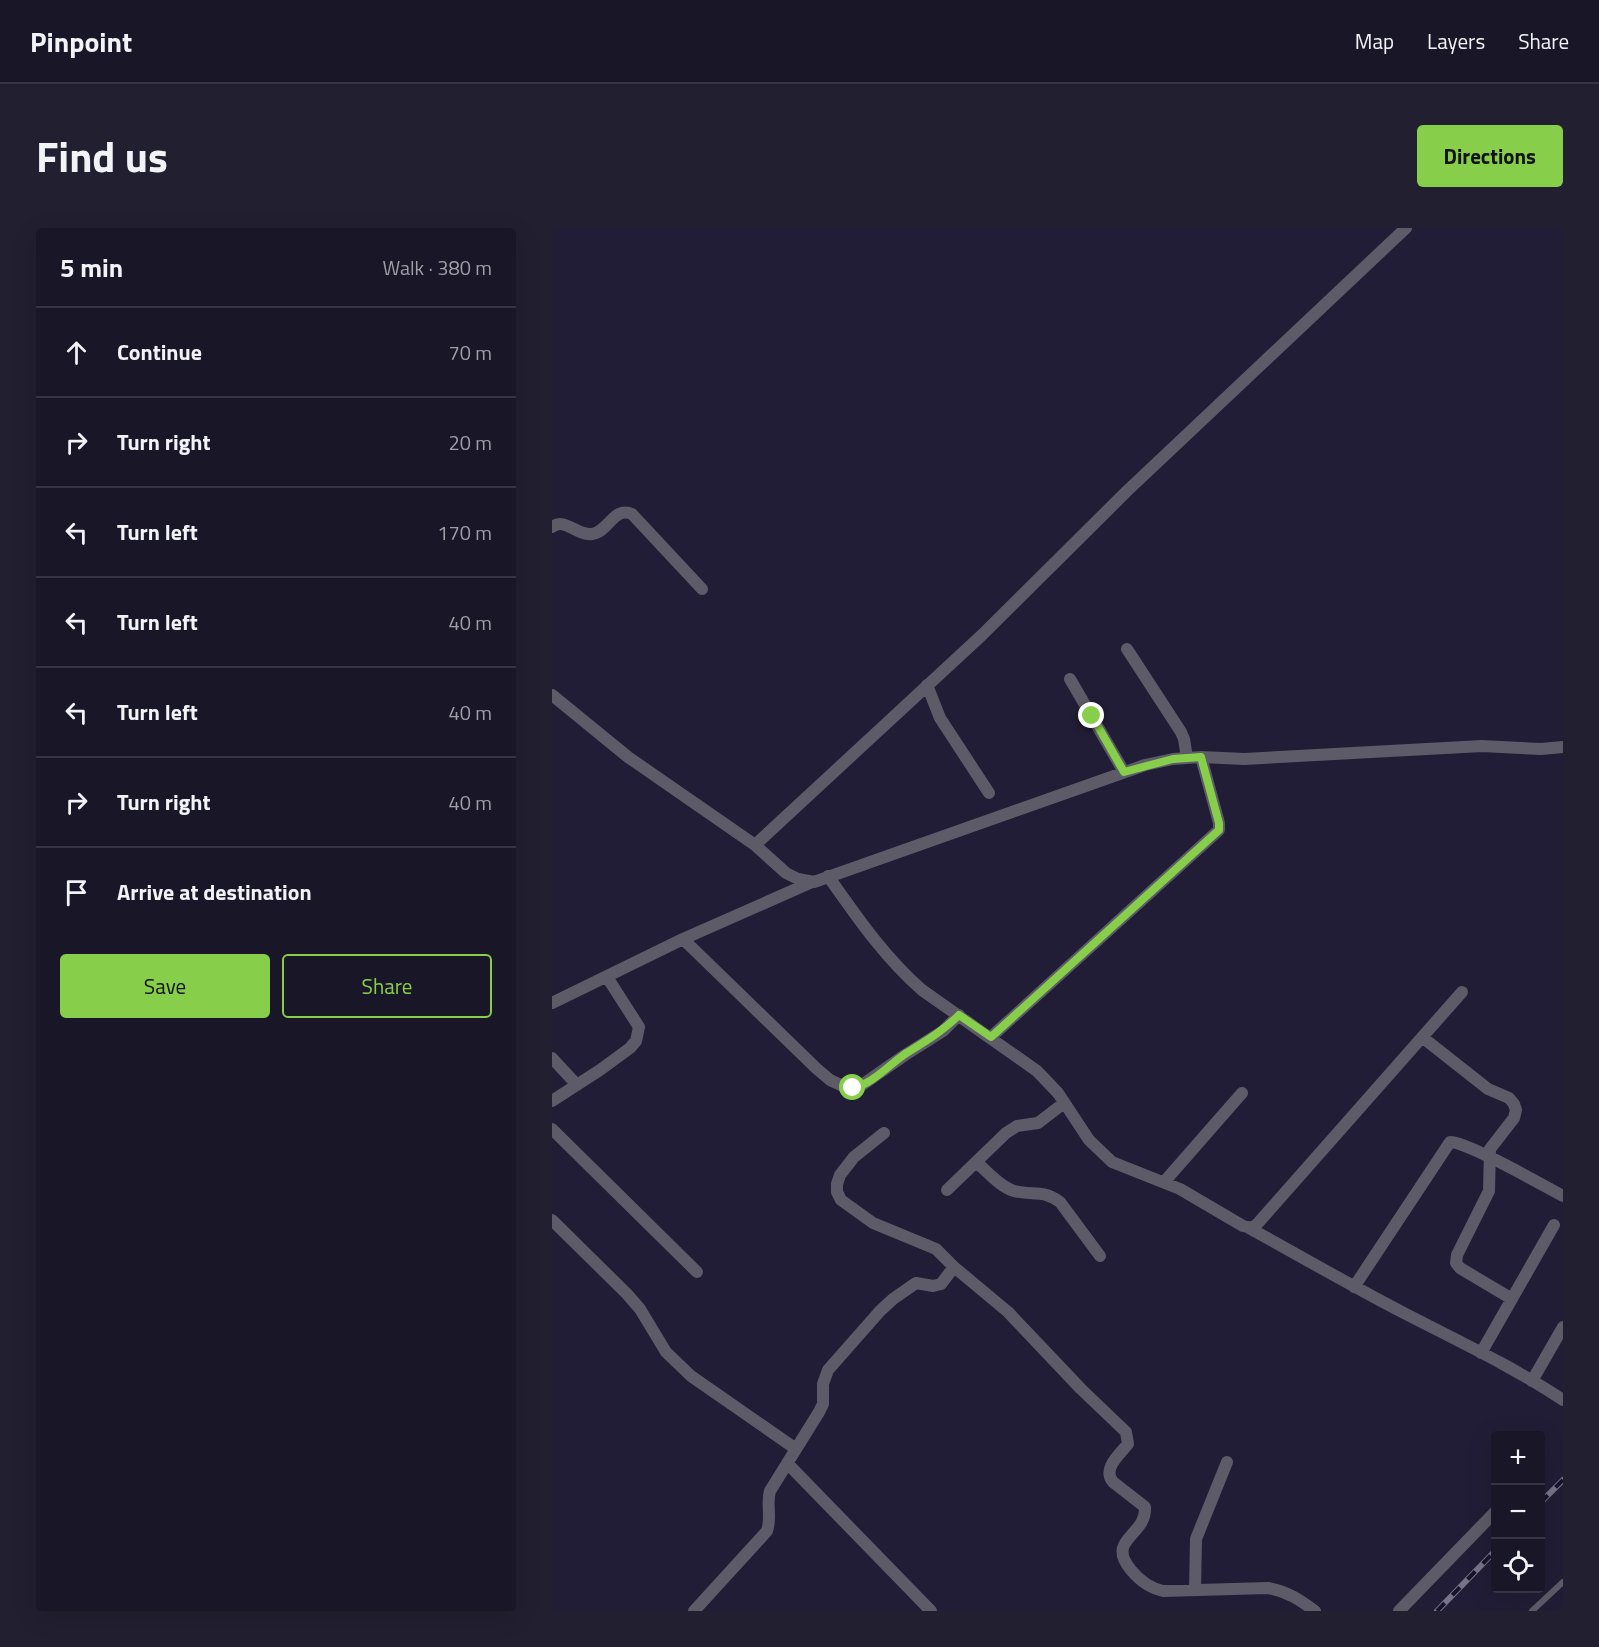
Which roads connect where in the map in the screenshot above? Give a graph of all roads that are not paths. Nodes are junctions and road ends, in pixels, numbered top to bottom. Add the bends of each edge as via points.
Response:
1 (1406, 228) edge
2 (552, 527) edge
3 (702, 589) dead end
4 (1127, 649) dead end
5 (1070, 679) dead end
6 (927, 685) junction
7 (552, 695) edge
8 (1563, 747) edge
9 (1201, 757) junction
10 (1187, 758) junction
11 (1124, 772) junction
12 (989, 793) dead end
13 (755, 845) junction
14 (828, 876) junction
15 (814, 882) junction
16 (683, 939) junction
17 (607, 977) junction
18 (1462, 992) dead end
19 (552, 1003) edge
20 (959, 1015) junction
21 (991, 1037) junction
22 (1422, 1037) junction
23 (552, 1058) edge
24 (577, 1085) junction
25 (1242, 1093) dead end
26 (552, 1101) edge
27 (1064, 1103) junction
28 (552, 1129) edge
29 (884, 1133) dead end
30 (1488, 1157) junction
31 (975, 1162) junction
32 (1165, 1181) junction
33 (947, 1190) dead end
34 (1563, 1196) edge
35 (552, 1220) edge
36 (1554, 1225) dead end
37 (1249, 1228) junction
38 (1100, 1256) dead end
39 (954, 1267) junction
40 (697, 1272) dead end
41 (1354, 1287) junction
42 (1512, 1299) junction
43 (1563, 1327) edge
44 (1481, 1353) junction
45 (1532, 1381) junction
46 (1563, 1400) edge
47 (796, 1449) junction
48 (1227, 1462) dead end
49 (787, 1463) junction
50 (1491, 1516) edge
51 (1563, 1582) edge
52 (1195, 1590) junction
53 (694, 1611) edge
54 (931, 1611) edge
55 (1315, 1611) edge
56 (1399, 1611) edge
57 (1532, 1611) edge

1 - 6 street
2 - 3 street via 564,524 591,534 625,511 639,519
4 - 10 street via 1181,732
5 - 11 street
6 - 12 street via 939,718
6 - 13 street
7 - 13 street via 628,757
8 - 9 street via 1482,746 1244,759
9 - 10 street
9 - 21 street via 1219,830
10 - 11 street
11 - 14 street
13 - 15 street via 786,873
14 - 15 street
14 - 20 street via 898,968
15 - 16 street
16 - 17 street
16 - 20 street via 817,1069 843,1086 859,1087 943,1031
17 - 19 street
17 - 24 street via 636,1021 639,1035 624,1054
18 - 22 street
20 - 21 street
21 - 27 street via 1037,1071
22 - 30 street via 1471,1077 1514,1104 1514,1118 1496,1139
22 - 37 street via 1255,1227
23 - 24 street
24 - 26 street
25 - 32 street
27 - 31 street via 1038,1123 1013,1128
27 - 32 street via 1089,1140 1112,1162
28 - 40 street
29 - 39 street via 854,1157 840,1175 837,1192 841,1200 873,1223 936,1250
30 - 34 street
30 - 41 street via 1456,1142 1447,1144
30 - 42 street via 1489,1191 1456,1263
31 - 33 street
31 - 38 street via 1007,1188 1044,1193 1060,1202
32 - 37 street
35 - 47 street via 640,1309 676,1363
36 - 42 street
37 - 41 street
39 - 47 street via 941,1284 916,1282 893,1299 835,1361 825,1378 819,1412
39 - 52 street via 1008,1312 1126,1431 1128,1444 1110,1466 1109,1477 1141,1502 1145,1514 1121,1553 1136,1576 1155,1589
41 - 44 street
42 - 44 street
43 - 45 street
44 - 45 street
45 - 46 street
47 - 49 street
48 - 52 street via 1196,1539
49 - 53 street via 770,1491 771,1520 767,1531
49 - 54 street
50 - 56 street
51 - 57 lane
52 - 55 street via 1281,1590

